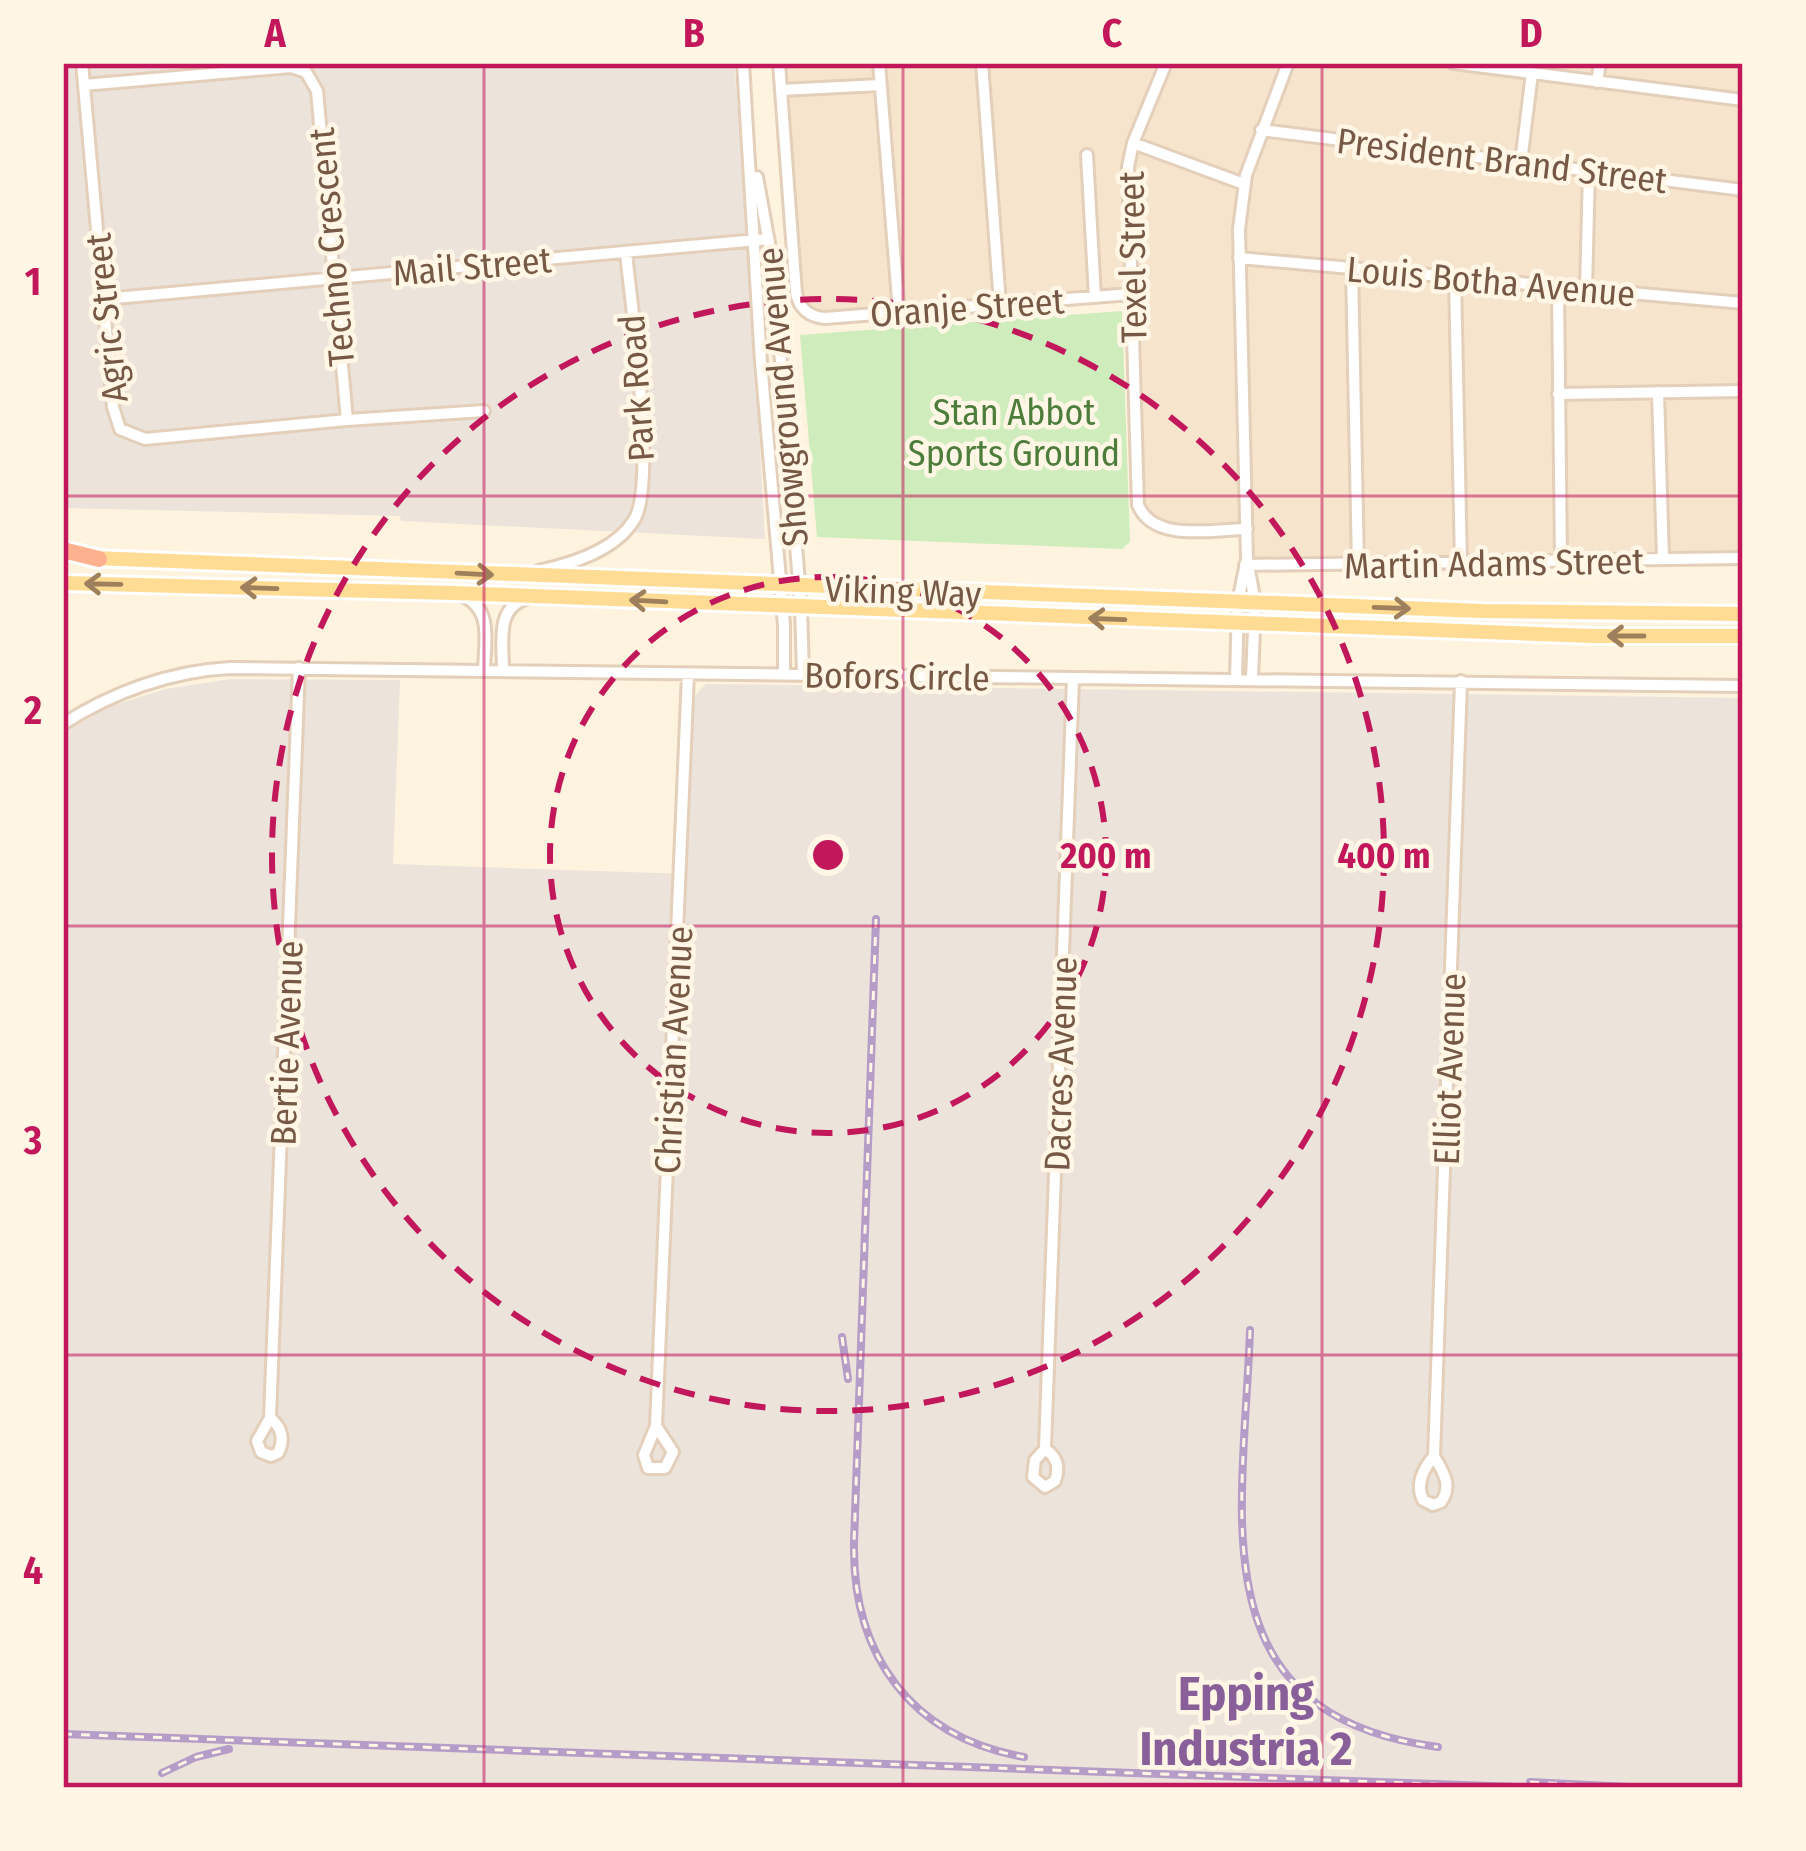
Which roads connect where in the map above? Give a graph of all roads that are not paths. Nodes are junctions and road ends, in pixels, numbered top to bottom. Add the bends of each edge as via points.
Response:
1 (82, 63) edge
2 (743, 63) edge
3 (778, 63) edge
4 (879, 63) edge
5 (982, 63) edge
6 (1166, 63) edge
7 (1288, 63) edge
8 (1453, 63) edge
9 (1600, 63) edge
10 (1532, 73) junction
11 (1598, 82) junction
12 (84, 85) junction
13 (880, 85) junction
14 (781, 90) junction
15 (1743, 100) edge
16 (1262, 130) junction
17 (1133, 143) junction
18 (1087, 155) dead end
19 (1521, 162) junction
20 (1589, 171) junction
21 (1244, 184) junction
22 (1743, 190) edge
23 (762, 239) junction
24 (738, 241) junction
25 (626, 253) junction
26 (1239, 258) junction
27 (1352, 268) junction
28 (756, 269) junction
29 (1455, 278) junction
30 (334, 279) junction
31 (1558, 287) junction
32 (1586, 289) junction
33 (1131, 294) junction
34 (1095, 297) junction
35 (104, 299) junction
36 (1743, 303) edge
37 (1000, 304) junction
38 (899, 312) junction
39 (1743, 391) edge
40 (1658, 392) junction
41 (1558, 394) junction
42 (484, 411) dead end
43 (347, 419) junction
44 (120, 429) joint
45 (1247, 529) junction
46 (63, 554) edge
47 (1743, 558) edge
48 (99, 559) joint
49 (1663, 560) junction
50 (1562, 562) junction
51 (1247, 563) junction
52 (1461, 564) junction
53 (1358, 566) junction
54 (518, 576) junction
55 (63, 583) edge
56 (779, 586) junction
57 (800, 587) junction
58 (454, 593) junction
59 (537, 596) junction
60 (1238, 602) junction
61 (1255, 603) junction
62 (782, 607) junction
63 (801, 607) junction
64 (1743, 614) edge
65 (1238, 623) junction
66 (1255, 624) junction
67 (1743, 636) edge
68 (1253, 652) junction
69 (299, 668) junction
70 (484, 670) junction
71 (503, 670) junction
72 (688, 674) junction
73 (784, 674) junction
74 (802, 674) junction
75 (1073, 678) junction
76 (1236, 679) junction
77 (1252, 679) junction
78 (1280, 679) junction
79 (1461, 682) junction
80 (1743, 686) edge
81 (63, 724) edge
82 (270, 1418) dead end
83 (656, 1426) dead end
84 (1045, 1449) dead end
85 (1434, 1456) dead end

1 - 12 street, Agric Street
2 - 23 street, Showground Avenue
3 - 14 street
4 - 13 street
5 - 37 street
6 - 17 street, Texel Street
7 - 16 street
8 - 10 street
9 - 11 street
10 - 11 street
10 - 19 street
11 - 15 street
12 - 30 street, Techno Crescent via 306,72 317,91
12 - 35 street, Agric Street
13 - 14 street
13 - 38 street
14 - 38 street, Oranje Street via 796,292 804,310 822,318
16 - 19 street, President Brand Street
16 - 21 street
17 - 21 street
17 - 33 street, Texel Street
18 - 34 street
19 - 20 street, President Brand Street
20 - 22 street, President Brand Street
20 - 32 street
21 - 26 street
23 - 24 street, Mail Street
23 - 28 street, Showground Avenue
23 - 57 street, Showground Avenue
24 - 25 street, Mail Street
24 - 28 street
25 - 30 street, Mail Street
25 - 54 street, Park Road via 642,500 613,542
26 - 27 street, Louis Botha Avenue
26 - 45 street
27 - 29 street, Louis Botha Avenue
27 - 53 street
28 - 56 street, Showground Avenue
29 - 31 street, Louis Botha Avenue
29 - 52 street
30 - 35 street, Mail Street
30 - 43 street, Techno Crescent
31 - 32 street, Louis Botha Avenue
31 - 41 street
32 - 36 street, Louis Botha Avenue
33 - 34 street, Oranje Street
33 - 45 street, Texel Street via 1142,514 1166,529
34 - 37 street, Oranje Street
35 - 44 street, Agric Street
37 - 38 street, Oranje Street
39 - 40 street
40 - 41 street
40 - 49 street
41 - 50 street
42 - 43 street
43 - 44 street, Techno Crescent via 146,440
45 - 51 street
46 - 48 highway
47 - 49 street, Martin Adams Street
48 -> 54 main road, Viking Way
49 - 50 street, Martin Adams Street
50 - 52 street, Martin Adams Street
51 - 53 street, Martin Adams Street
51 - 60 street
51 - 61 street
52 - 53 street, Martin Adams Street
54 - 56 main road, Viking Way
58 -> 55 main road, Viking Way
56 - 57 main road, Viking Way
56 - 62 street, Showground Avenue
57 - 60 main road, Viking Way
57 - 63 street, Showground Avenue
58 - 59 main road, Viking Way
58 - 70 street via 483,612
62 -> 59 main road, Viking Way
59 - 71 street via 506,612
60 - 61 main road, Viking Way
60 - 65 street
61 -> 64 main road, Viking Way
61 - 66 street
62 - 63 main road, Viking Way
62 - 73 street, Showground Avenue
65 -> 63 main road, Viking Way
63 - 74 street, Showground Avenue
65 - 66 main road, Viking Way
65 - 76 street
67 -> 66 main road, Viking Way
66 - 68 street
68 - 77 street
68 - 78 street
69 - 70 street, Bofors Circle
69 - 81 street, Bofors Circle via 178,675
69 - 82 street, Bertie Avenue
70 - 71 street, Bofors Circle
71 - 72 street, Bofors Circle
72 - 73 street, Bofors Circle
72 - 83 street, Christian Avenue
73 - 74 street, Bofors Circle
74 - 75 street, Bofors Circle
75 - 76 street, Bofors Circle
75 - 84 street, Dacres Avenue
76 - 77 street, Bofors Circle
77 - 78 street, Bofors Circle
78 - 79 street, Bofors Circle
79 - 80 street, Bofors Circle
79 - 85 street, Elliot Avenue

